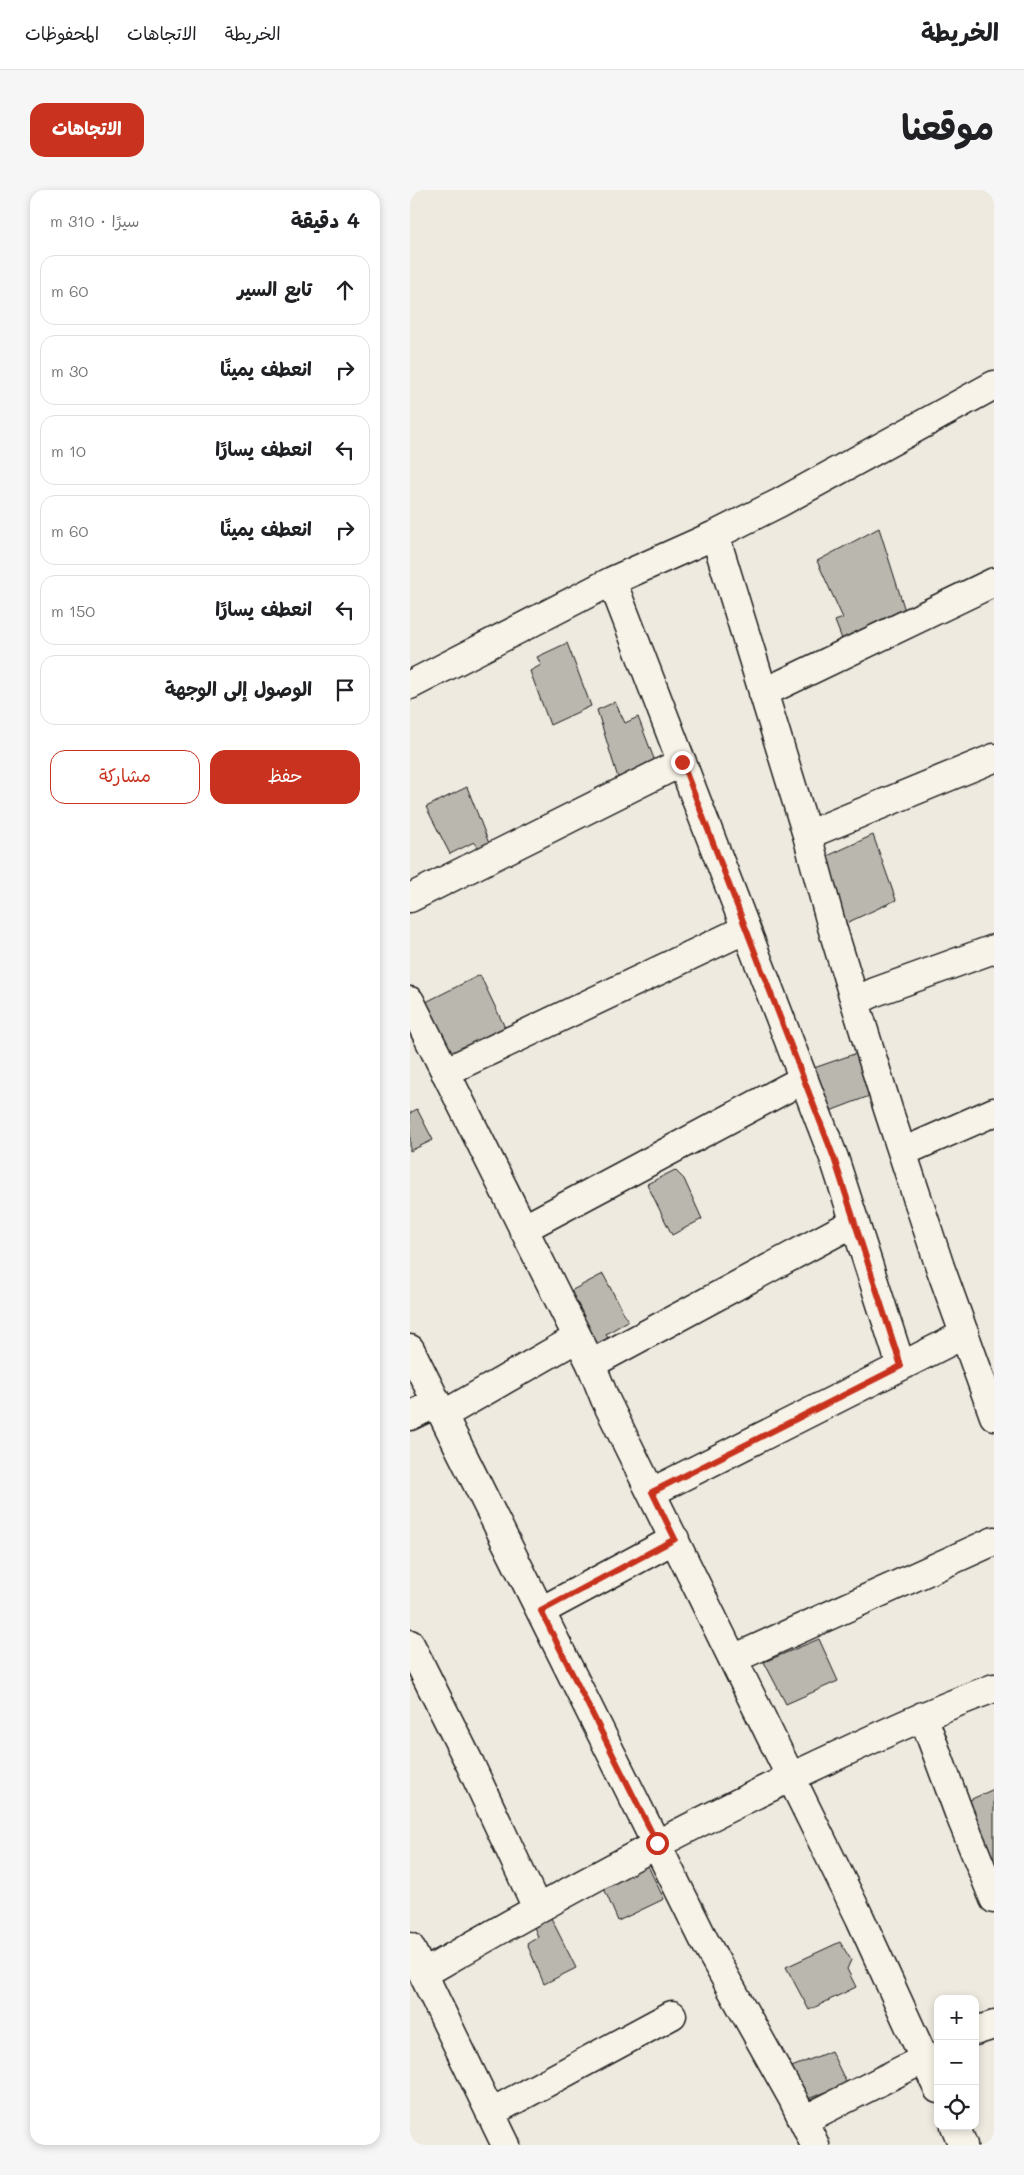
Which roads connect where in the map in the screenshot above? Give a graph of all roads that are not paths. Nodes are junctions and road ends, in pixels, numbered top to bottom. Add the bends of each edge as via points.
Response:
1 (994, 385) edge
2 (715, 535) junction
3 (612, 581) junction
4 (994, 582) edge
5 (410, 685) edge
6 (763, 693) junction
7 (994, 758) edge
8 (682, 762) junction
9 (807, 835) junction
10 (410, 898) edge
11 (746, 929) junction
12 (994, 949) edge
13 (410, 1001) edge
14 (856, 1001) junction
15 (445, 1072) junction
16 (804, 1079) junction
17 (994, 1112) edge
18 (902, 1152) junction
19 (855, 1222) junction
20 (523, 1229) junction
21 (965, 1334) junction
22 (577, 1338) junction
23 (410, 1350) edge
24 (591, 1364) junction
25 (901, 1366) junction
26 (440, 1409) junction
27 (410, 1416) edge
28 (994, 1416) edge
29 (652, 1492) junction
30 (675, 1539) junction
31 (994, 1541) edge
32 (541, 1611) junction
33 (410, 1644) edge
34 (734, 1659) junction
35 (994, 1688) edge
36 (924, 1716) junction
37 (790, 1777) junction
38 (657, 1843) junction
39 (994, 1899) edge
40 (537, 1908) junction
41 (415, 1961) edge
42 (672, 2015) dead end
43 (994, 2025) edge
44 (979, 2030) edge
45 (927, 2050) edge
46 (937, 2085) edge
47 (490, 2113) junction
48 (804, 2120) junction
49 (957, 2130) edge
50 (506, 2145) edge
51 (815, 2145) edge
52 (963, 2145) edge

1 - 2 street
2 - 3 street
2 - 6 street
3 - 5 street
3 - 8 street
4 - 6 street
6 - 9 street
7 - 9 street
8 - 10 street
8 - 11 street
9 - 14 street
11 - 15 street
11 - 16 street
12 - 14 street
13 - 15 street
14 - 18 street
15 - 20 street
16 - 19 street
16 - 20 street
17 - 18 street
18 - 21 street
19 - 24 street
19 - 25 street
20 - 22 street
21 - 25 street
21 - 28 street
22 - 24 street
22 - 26 street
23 - 26 street
24 - 29 street
25 - 29 street
26 - 27 street
26 - 32 street
29 - 30 street
30 - 32 street
30 - 34 street
31 - 34 street
32 - 38 street
33 - 40 street
34 - 37 street
35 - 36 street
36 - 37 street
36 - 39 street
37 - 38 street
37 - 45 street
38 - 40 street
38 - 48 street via 704,1940
40 - 41 street
41 - 47 street
42 - 47 street
43 - 44 street
45 - 46 street
45 - 48 street
47 - 50 street
48 - 51 street
49 - 52 street

